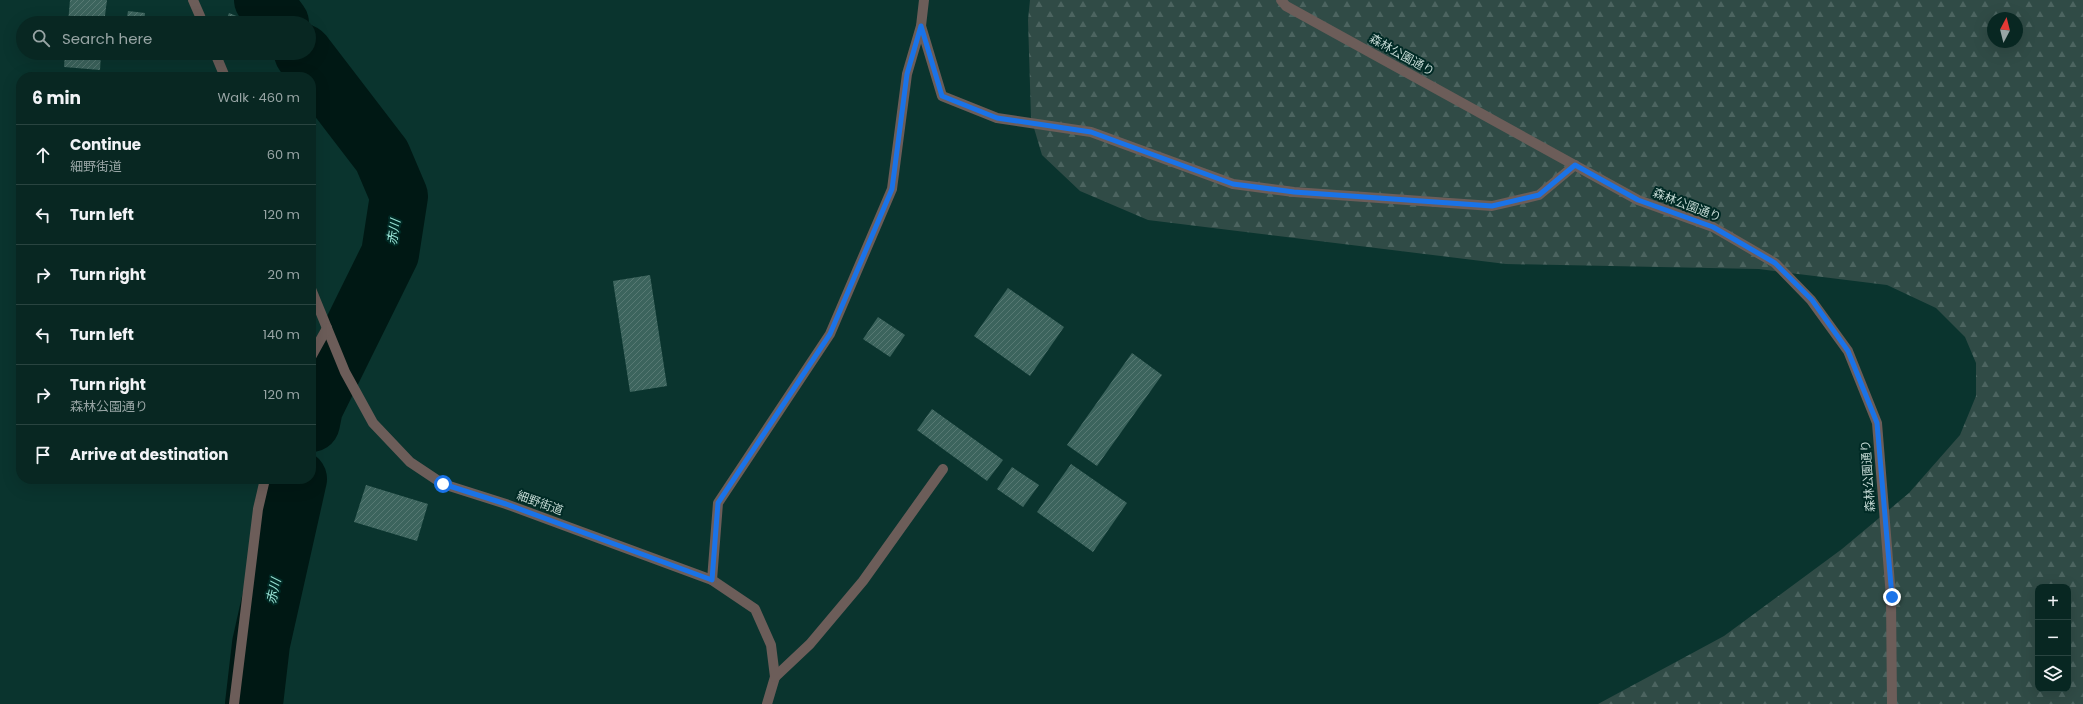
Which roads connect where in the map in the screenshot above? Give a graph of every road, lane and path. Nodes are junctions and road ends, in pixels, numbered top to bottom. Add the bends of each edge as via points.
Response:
1 (193, 0) edge
2 (924, 0) edge
3 (1281, 0) edge
4 (200, 16) edge
5 (921, 26) junction
6 (218, 60) edge
7 (222, 72) edge
8 (1575, 165) junction
9 (316, 303) edge
10 (326, 328) junction
11 (316, 347) edge
12 (943, 469) dead end
13 (264, 484) edge
14 (712, 580) junction
15 (775, 677) junction
16 (234, 704) edge
17 (767, 704) edge
18 (1892, 704) edge

1 - 4 street
2 - 5 street
3 - 8 street, 森林公園通り via 1286,6
5 - 8 street via 942,96 997,118 1091,132 1233,184 1294,192 1492,206 1539,195
5 - 14 street via 907,74 892,189 830,334 718,503
6 - 7 street
8 - 18 street, 森林公園通り via 1638,200 1713,227 1775,263 1812,300 1848,351 1877,423 1892,597
9 - 10 street, 細野街道
10 - 11 street
10 - 14 street, 細野街道 via 345,372 373,424 410,462 443,484 506,504
12 - 15 street via 863,581 810,644
13 - 16 street via 258,509
14 - 15 street, 細野街道 via 755,609 771,645
15 - 17 street, 細野街道

